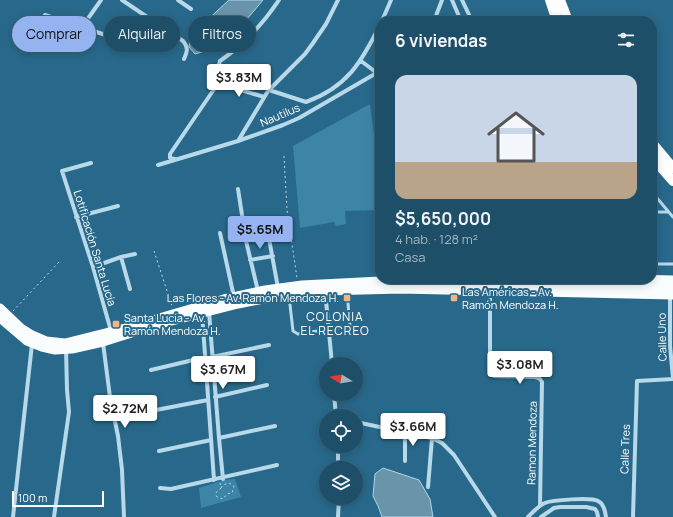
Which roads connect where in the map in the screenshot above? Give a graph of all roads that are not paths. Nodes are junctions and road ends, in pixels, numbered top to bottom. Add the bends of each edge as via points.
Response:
1 (101, 0) edge
2 (122, 0) edge
3 (178, 0) edge
4 (279, 0) edge
5 (338, 0) edge
6 (391, 0) edge
7 (442, 0) edge
8 (452, 0) edge
9 (462, 0) edge
10 (550, 0) edge
11 (560, 0) edge
12 (191, 9) dead end
13 (45, 15) dead end
14 (48, 16) edge
15 (90, 16) edge
16 (384, 16) edge
17 (436, 16) edge
18 (459, 16) edge
19 (470, 16) edge
20 (556, 16) edge
21 (566, 16) edge
22 (375, 35) edge
23 (184, 59) dead end
24 (361, 62) junction
25 (375, 70) edge
26 (375, 74) edge
27 (223, 76) junction
28 (218, 83) junction
29 (270, 90) junction
30 (264, 97) junction
31 (238, 141) junction
32 (657, 149) edge
33 (179, 159) junction
34 (91, 163) dead end
35 (657, 163) edge
36 (158, 165) dead end
37 (673, 168) edge
38 (673, 181) edge
39 (238, 189) dead end
40 (657, 198) edge
41 (118, 206) dead end
42 (657, 212) edge
43 (669, 212) junction
44 (76, 217) junction
45 (673, 217) edge
46 (220, 233) dead end
47 (268, 233) dead end
48 (135, 254) dead end
49 (273, 256) junction
50 (121, 257) junction
51 (250, 260) junction
52 (657, 264) edge
53 (673, 264) edge
54 (93, 267) junction
55 (657, 280) edge
56 (673, 280) edge
57 (378, 284) edge
58 (389, 284) edge
59 (414, 284) edge
60 (504, 284) edge
61 (543, 284) edge
62 (324, 287) junction
63 (278, 288) junction
64 (487, 288) junction
65 (130, 289) dead end
66 (346, 290) junction
67 (258, 292) junction
68 (672, 293) edge
69 (289, 295) junction
70 (234, 296) junction
71 (0, 308) edge
72 (205, 308) junction
73 (4, 317) edge
74 (329, 330) junction
75 (111, 332) junction
76 (103, 342) junction
77 (32, 344) junction
78 (269, 345) dead end
79 (66, 349) junction
80 (331, 357) edge
81 (206, 358) junction
82 (212, 358) junction
83 (213, 368) junction
84 (206, 369) junction
85 (151, 370) dead end
86 (214, 378) junction
87 (673, 378) edge
88 (207, 379) junction
89 (267, 385) dead end
90 (215, 397) junction
91 (209, 402) junction
92 (216, 404) junction
93 (156, 410) dead end
94 (217, 415) junction
95 (210, 416) junction
96 (363, 424) edge
97 (275, 426) dead end
98 (406, 433) junction
99 (219, 438) junction
100 (432, 438) junction
101 (211, 440) junction
102 (159, 451) dead end
103 (405, 461) dead end
104 (277, 465) dead end
105 (219, 479) junction
106 (428, 487) dead end
107 (160, 488) dead end
108 (339, 505) edge
109 (540, 505) junction
110 (13, 517) edge
111 (54, 517) edge
112 (124, 517) edge
113 (338, 517) edge
114 (495, 517) edge
115 (528, 517) edge
116 (541, 517) edge
117 (598, 517) edge
118 (606, 517) edge
119 (633, 517) edge

1 - 15 street
2 - 23 street via 183,41 188,51
3 - 12 street
4 - 27 street via 255,30 220,61 218,68
5 - 29 street via 309,49
6 - 16 street
7 - 17 street
8 - 18 street
9 - 19 street
10 - 20 highway
11 - 21 highway
13 - 14 street
22 - 24 street
24 - 25 street
24 - 29 street via 337,86 306,102
26 - 31 street, Nautilus via 299,118
27 - 28 street
27 - 29 street
28 - 30 street
28 - 33 street via 170,154 171,158
29 - 30 street
30 - 31 street
31 - 33 street, Nautilus
32 - 37 highway
33 - 36 street, Nautilus
34 - 44 street, Lotificación Santa Lucía via 62,171
35 - 38 highway
39 - 51 street
40 - 43 lane
41 - 44 street
42 - 43 lane
43 - 45 lane
44 - 54 street, Lotificación Santa Lucía
46 - 70 street
47 - 49 street
48 - 50 street
49 - 51 street
49 - 63 street
50 - 54 street
50 - 65 street
51 - 67 street
52 - 53 lane
54 - 75 street, Lotificación Santa Lucía
55 - 56 main road
57 - 62 main road
58 - 66 main road
59 - 64 main road
60 - 64 main road
61 - 68 main road
62 - 63 main road
62 - 66 main road
62 - 69 main road
62 - 74 street
63 - 67 main road
64 - 68 main road
64 - 109 street, Ramon Mendoza via 490,373 494,376 535,377 542,382
66 - 74 lane via 350,326
67 - 70 main road
68 - 87 street, Calle Uno via 670,346
69 - 72 main road
69 - 74 lane via 294,332 298,334
70 - 72 main road
71 - 73 main road
72 - 75 main road via 174,313
72 - 76 main road
72 - 81 street
72 - 82 street
73 - 75 main road via 32,336 50,342 65,343
73 - 77 main road via 19,335
74 - 80 street
76 - 79 main road
76 - 112 street via 118,436
77 - 79 main road via 48,349
77 - 110 street
78 - 82 street
79 - 111 street via 69,412
81 - 84 street
81 - 85 street
82 - 83 street
83 - 84 street via 210,372
83 - 86 street
84 - 88 street
86 - 88 street via 210,375
86 - 90 street
87 - 119 street, Calle Tres via 636,382
88 - 91 street
89 - 90 street
90 - 92 street
91 - 92 street via 213,407
91 - 93 street
91 - 95 street
92 - 94 street
94 - 95 street via 213,413
94 - 99 street
95 - 101 street
96 - 98 street
97 - 99 street
98 - 100 street
98 - 103 street
99 - 105 street
100 - 106 street
100 - 114 street via 450,450
101 - 102 street
101 - 105 street
104 - 105 street
105 - 107 street via 171,489
108 - 113 street
109 - 115 street
109 - 118 street via 554,501 595,500 604,507
116 - 117 street via 554,508 586,507 595,509

